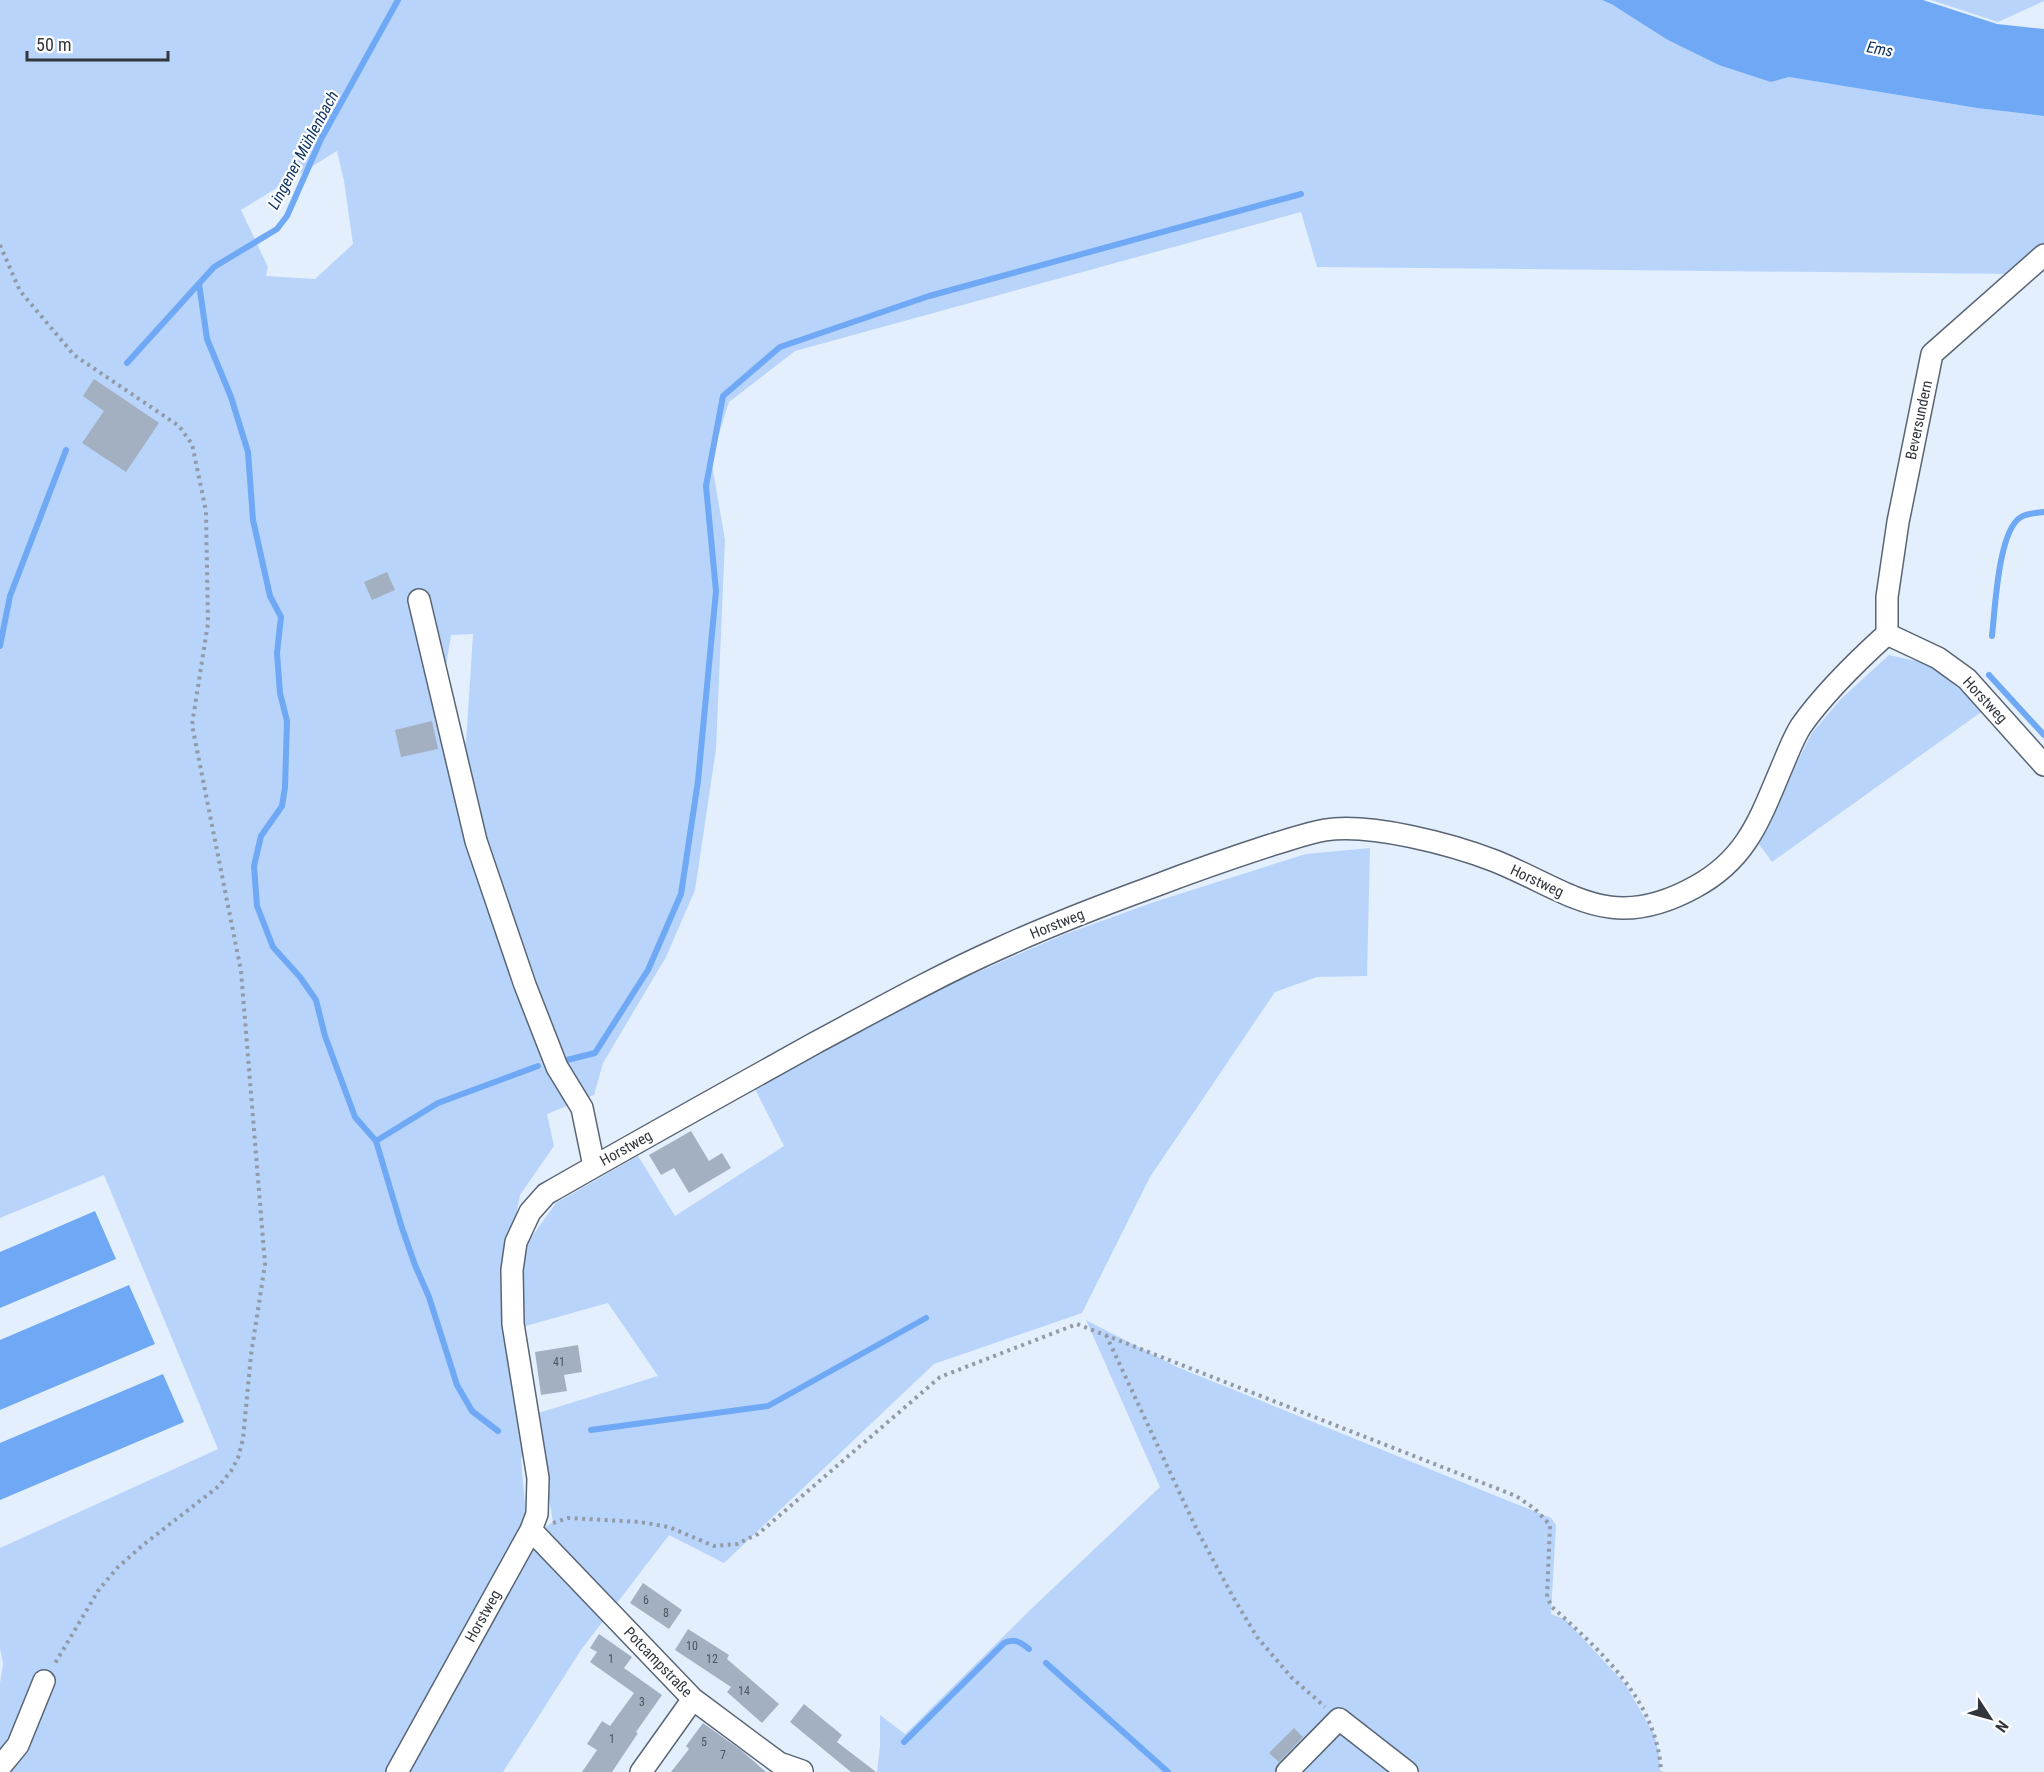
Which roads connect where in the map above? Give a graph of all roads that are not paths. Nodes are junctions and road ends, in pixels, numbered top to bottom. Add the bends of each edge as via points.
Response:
1 (2044, 255) edge
2 (419, 600) dead end
3 (1887, 634) junction
4 (2044, 765) edge
5 (594, 1166) junction
6 (531, 1530) junction
7 (44, 1681) road end
8 (693, 1699) junction
9 (0, 1767) edge
10 (802, 1771) edge
11 (397, 1772) edge
12 (641, 1772) edge
13 (1287, 1772) edge
14 (1407, 1772) edge

1 - 3 street, Beversundern via 1932,354 1898,522 1887,597
2 - 5 street via 476,841 557,1067 582,1108
3 - 4 street, Horstweg via 1938,658 1967,679
3 - 5 street, Horstweg via 1857,660 1799,729 1746,844 1723,868 1695,888 1656,904 1627,909 1598,907 1494,861 1450,847 1350,830 1310,834 1218,862 995,950 886,1005
5 - 6 street, Horstweg via 546,1194 530,1212 516,1242 513,1324 538,1478 537,1514
6 - 8 street, Potcampstraße
6 - 11 street, Horstweg
7 - 9 street via 18,1745
8 - 10 street, Potcampstraße via 779,1763
8 - 12 street
13 - 14 street via 1340,1719

